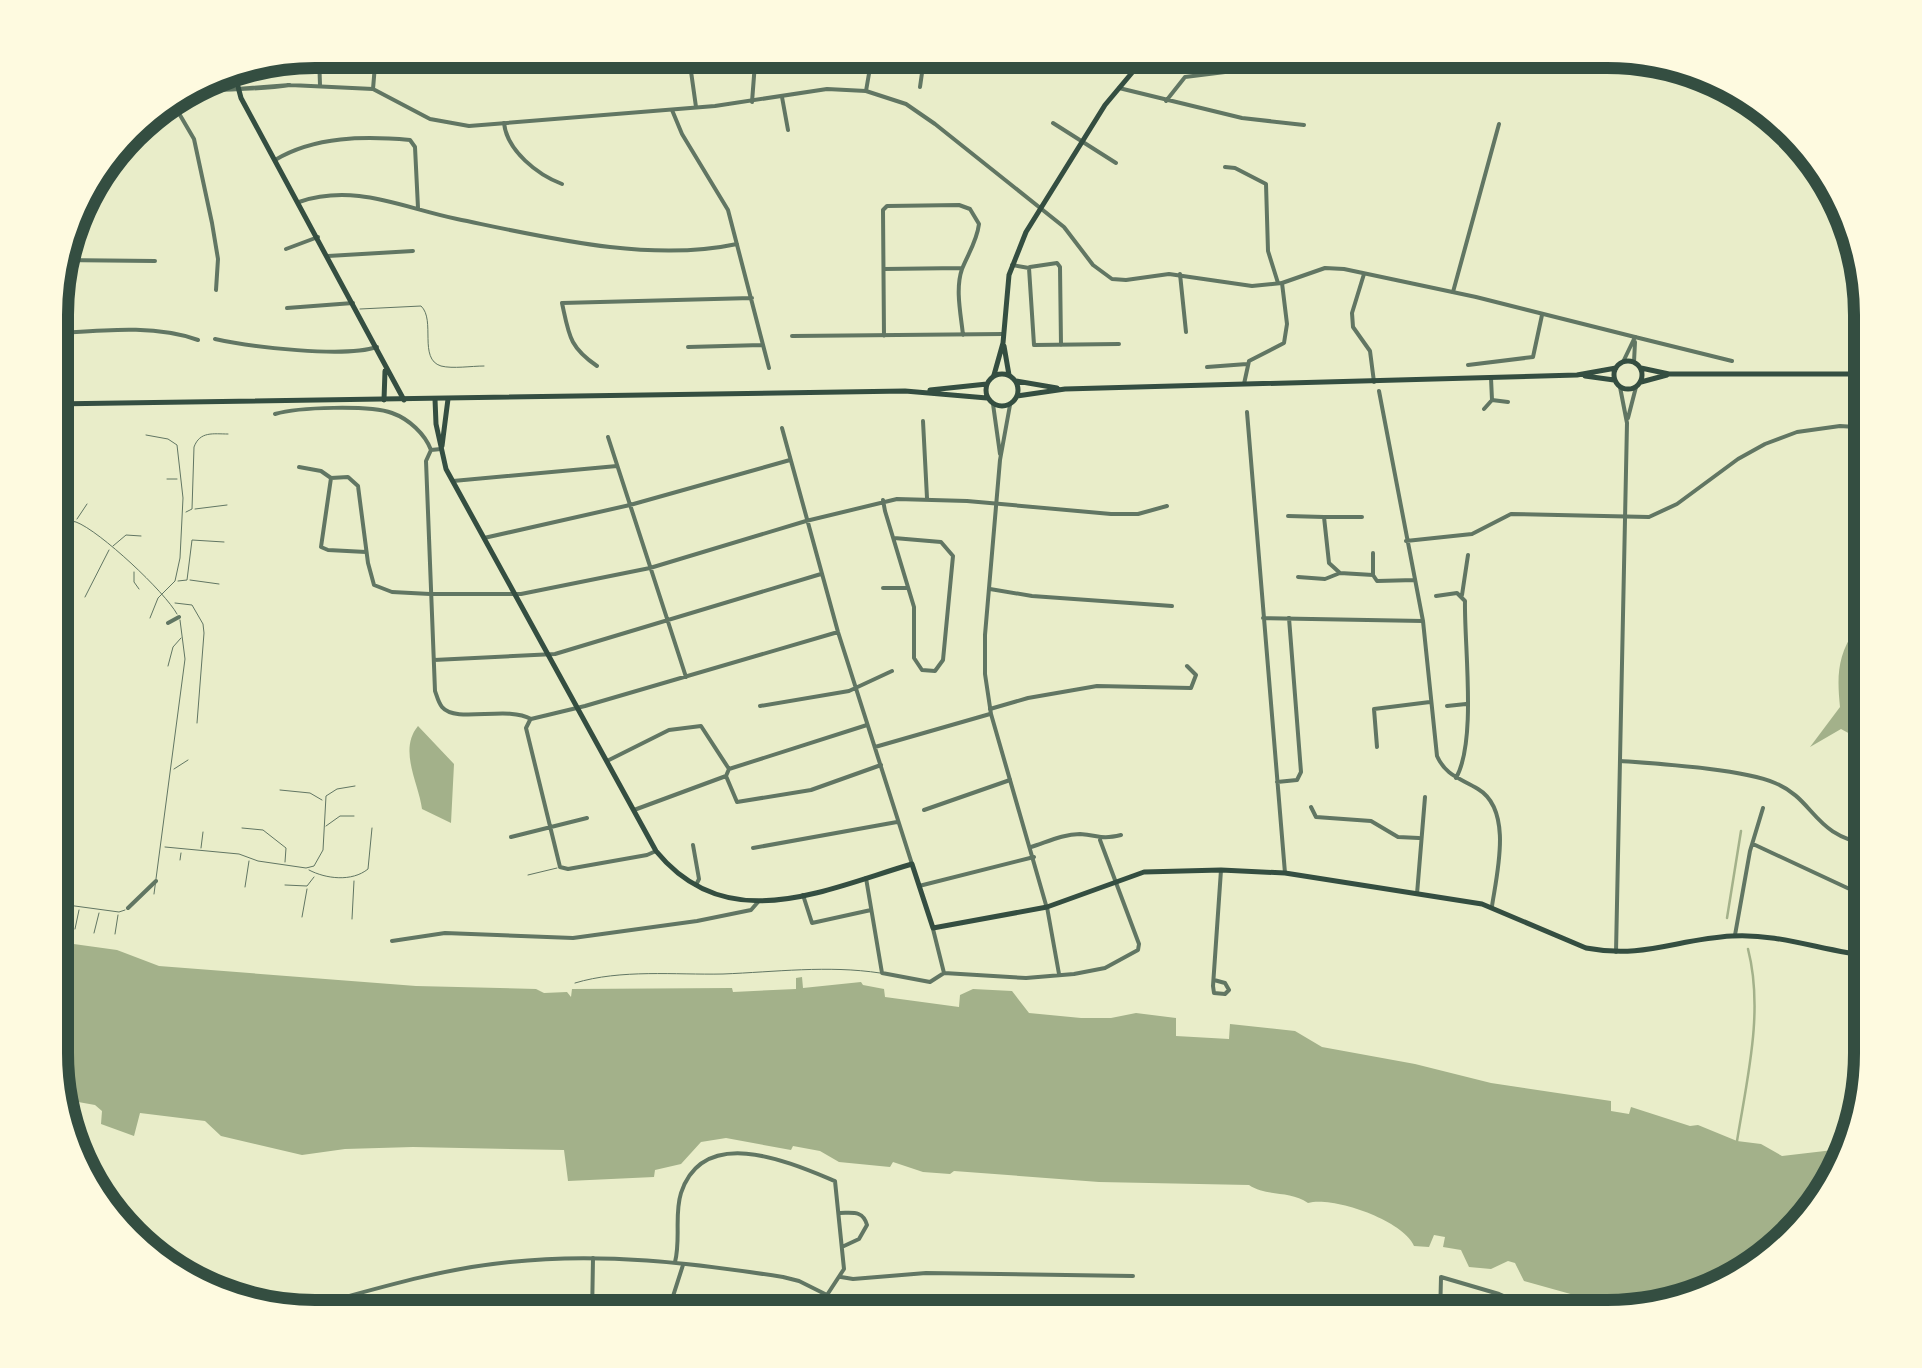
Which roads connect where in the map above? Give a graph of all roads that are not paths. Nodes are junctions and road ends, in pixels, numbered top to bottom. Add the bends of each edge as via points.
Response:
1 (319, 68) edge
2 (373, 68) edge
3 (691, 68) edge
4 (755, 68) edge
5 (870, 68) edge
6 (923, 68) edge
7 (1136, 68) edge
8 (1233, 71) dead end
9 (235, 81) edge
10 (320, 85) junction
11 (920, 86) dead end
12 (1119, 88) junction
13 (237, 89) junction
14 (212, 90) edge
15 (373, 90) junction
16 (866, 91) junction
17 (782, 96) junction
18 (1166, 101) junction
19 (752, 102) junction
20 (696, 107) junction
21 (177, 110) edge
22 (672, 110) junction
23 (1053, 123) dead end
24 (504, 124) junction
25 (1499, 124) dead end
26 (1304, 126) dead end
27 (788, 130) dead end
28 (1082, 142) junction
29 (274, 160) junction
30 (1116, 163) dead end
31 (1224, 167) dead end
32 (562, 184) dead end
33 (299, 202) junction
34 (1040, 210) junction
35 (418, 211) junction
36 (318, 237) junction
37 (738, 244) junction
38 (286, 249) dead end
39 (413, 251) dead end
40 (328, 256) junction
41 (74, 260) edge
42 (155, 261) dead end
43 (1012, 265) junction
44 (962, 268) junction
45 (1028, 268) junction
46 (884, 269) junction
47 (1180, 274) junction
48 (1364, 274) junction
49 (1280, 283) junction
50 (216, 290) dead end
51 (1453, 292) junction
52 (752, 298) junction
53 (353, 303) junction
54 (287, 308) dead end
55 (357, 311) junction
56 (1542, 314) junction
57 (1186, 332) dead end
58 (68, 333) edge
59 (1004, 334) junction
60 (963, 335) junction
61 (792, 336) dead end
62 (884, 336) junction
63 (1636, 337) junction
64 (216, 338) dead end
65 (198, 340) dead end
66 (1004, 343) junction
67 (1120, 344) dead end
68 (762, 345) junction
69 (1062, 345) junction
70 (377, 346) junction
71 (688, 347) dead end
72 (1732, 361) dead end
73 (1622, 362) junction
74 (1634, 362) junction
75 (1247, 364) junction
76 (1468, 364) dead end
77 (484, 366) dead end
78 (597, 366) dead end
79 (1207, 367) dead end
80 (385, 368) junction
81 (769, 368) dead end
82 (1616, 368) junction
83 (1641, 368) junction
84 (1668, 374) junction
85 (1854, 374) edge
86 (1009, 375) junction
87 (1578, 375) junction
88 (994, 376) junction
89 (1491, 378) junction
90 (1615, 380) junction
91 (1016, 381) junction
92 (1374, 382) junction
93 (987, 384) junction
94 (1244, 384) junction
95 (1639, 385) junction
96 (1620, 387) junction
97 (1065, 389) junction
98 (1379, 391) dead end
99 (920, 392) junction
100 (1018, 396) junction
101 (988, 398) junction
102 (435, 399) junction
103 (384, 400) junction
104 (404, 400) junction
105 (448, 400) junction
106 (1492, 400) junction
107 (1508, 402) dead end
108 (68, 404) edge
109 (994, 404) junction
110 (1010, 405) junction
111 (1484, 409) dead end
112 (1247, 412) dead end
113 (275, 414) dead end
114 (924, 420) dead end
115 (1627, 423) junction
116 (1854, 427) edge
117 (782, 428) dead end
118 (228, 434) dead end
119 (146, 436) dead end
120 (608, 437) dead end
121 (441, 449) junction
122 (431, 450) junction
123 (790, 460) junction
124 (1000, 460) junction
125 (618, 466) junction
126 (299, 467) dead end
127 (180, 478) junction
128 (331, 478) junction
129 (166, 479) dead end
130 (453, 481) junction
131 (927, 498) junction
132 (883, 500) junction
133 (87, 504) dead end
134 (998, 504) junction
135 (227, 505) dead end
136 (630, 505) junction
137 (1168, 506) dead end
138 (192, 509) junction
139 (183, 512) junction
140 (1288, 516) dead end
141 (1625, 516) junction
142 (1324, 517) junction
143 (1362, 517) dead end
144 (68, 521) edge
145 (806, 521) junction
146 (76, 522) junction
147 (141, 536) dead end
148 (484, 538) junction
149 (894, 538) junction
150 (1406, 541) junction
151 (224, 542) dead end
152 (111, 548) junction
153 (366, 552) junction
154 (1373, 553) dead end
155 (1468, 556) dead end
156 (650, 568) junction
157 (136, 570) junction
158 (1340, 573) junction
159 (821, 574) junction
160 (1372, 575) junction
161 (1298, 577) dead end
162 (187, 580) junction
163 (1415, 580) junction
164 (175, 581) junction
165 (220, 584) dead end
166 (883, 588) dead end
167 (908, 588) junction
168 (139, 589) dead end
169 (990, 589) junction
170 (163, 594) junction
171 (430, 594) junction
172 (515, 595) junction
173 (1436, 596) dead end
174 (1462, 596) junction
175 (85, 597) dead end
176 (172, 604) junction
177 (1172, 606) dead end
178 (179, 617) junction
179 (150, 618) dead end
180 (1262, 618) junction
181 (1288, 618) junction
182 (667, 620) junction
183 (1423, 620) junction
184 (168, 623) dead end
185 (838, 632) junction
186 (184, 638) junction
187 (549, 655) junction
188 (434, 660) junction
189 (168, 666) dead end
190 (1186, 666) dead end
191 (892, 671) dead end
192 (686, 677) junction
193 (855, 688) junction
194 (1430, 702) junction
195 (1466, 704) junction
196 (760, 706) dead end
197 (1447, 706) dead end
198 (578, 708) junction
199 (991, 711) junction
200 (531, 719) junction
201 (197, 723) dead end
202 (867, 725) junction
203 (875, 747) junction
204 (1377, 747) dead end
205 (188, 760) dead end
206 (606, 761) junction
207 (1620, 761) junction
208 (881, 765) junction
209 (729, 768) junction
210 (171, 769) junction
211 (726, 776) junction
212 (1456, 778) junction
213 (1010, 780) junction
214 (1277, 782) junction
215 (354, 786) dead end
216 (280, 790) dead end
217 (1425, 797) dead end
218 (323, 803) junction
219 (1310, 807) dead end
220 (1763, 808) dead end
221 (634, 810) junction
222 (924, 810) dead end
223 (354, 816) dead end
224 (587, 818) dead end
225 (897, 822) junction
226 (242, 828) dead end
227 (324, 828) junction
228 (372, 828) dead end
229 (550, 828) junction
230 (203, 832) dead end
231 (1121, 834) dead end
232 (512, 838) dead end
233 (1420, 838) junction
234 (1100, 840) junction
235 (1854, 840) edge
236 (1752, 844) junction
237 (693, 845) dead end
238 (162, 846) junction
239 (1031, 847) junction
240 (754, 848) dead end
241 (182, 849) junction
242 (656, 850) junction
243 (200, 851) junction
244 (1034, 856) junction
245 (249, 858) junction
246 (180, 860) dead end
247 (912, 864) junction
248 (285, 865) junction
249 (560, 867) junction
250 (306, 868) junction
251 (1221, 870) junction
252 (1285, 873) junction
253 (316, 874) junction
254 (528, 875) dead end
255 (354, 878) junction
256 (866, 878) junction
257 (156, 881) junction
258 (1116, 882) junction
259 (285, 885) dead end
260 (696, 885) junction
261 (307, 886) junction
262 (919, 886) junction
263 (246, 887) dead end
264 (1854, 890) edge
265 (154, 894) dead end
266 (1417, 894) junction
267 (803, 895) junction
268 (758, 902) junction
269 (68, 905) edge
270 (1492, 906) junction
271 (79, 907) junction
272 (1047, 907) junction
273 (128, 908) joint
274 (100, 910) junction
275 (871, 910) junction
276 (119, 912) junction
277 (302, 916) dead end
278 (352, 920) dead end
279 (933, 928) junction
280 (74, 929) dead end
281 (94, 932) dead end
282 (115, 934) dead end
283 (1735, 936) junction
284 (392, 941) dead end
285 (1616, 953) junction
286 (1854, 953) edge
287 (882, 973) junction
288 (944, 973) junction
289 (1060, 974) junction
290 (1214, 980) dead end
291 (574, 983) dead end
292 (840, 1213) junction
293 (844, 1246) junction
294 (593, 1258) junction
295 (675, 1262) junction
296 (683, 1262) junction
297 (1133, 1276) dead end
298 (840, 1277) junction
299 (827, 1295) junction
300 (343, 1300) edge
301 (592, 1300) edge
302 (671, 1300) edge
303 (833, 1300) edge
304 (1440, 1300) edge
305 (1514, 1300) edge

1 - 10 street
2 - 15 street
3 - 20 street
4 - 19 street
5 - 16 street
6 - 11 street
7 - 12 main road
8 - 18 street via 1185,78
9 - 13 main road
10 - 13 street
10 - 15 street
12 - 18 street
12 - 28 main road
13 - 14 street
13 - 29 main road
15 - 24 street via 443,123
16 - 17 street
16 - 34 street via 917,111
17 - 19 street
17 - 27 street
18 - 26 street
19 - 20 street
20 - 22 street
21 - 50 street via 194,140 218,259
22 - 24 street
22 - 37 street via 728,210
23 - 28 street
24 - 32 street via 514,149
25 - 51 street
28 - 30 street
28 - 34 main road
29 - 33 main road
29 - 35 street via 327,141 410,140 416,147
31 - 49 street via 1266,184 1268,251
33 - 35 street via 374,196
33 - 36 main road
34 - 43 main road
34 - 47 street via 1072,234 1108,277
35 - 37 street via 643,250
36 - 38 street
36 - 40 main road
37 - 52 street
39 - 40 street
40 - 53 main road
41 - 42 street
43 - 45 street
43 - 59 main road
44 - 46 street
44 - 46 street via 979,224 959,205 883,210
44 - 60 street
45 - 69 street via 1031,341
45 - 69 street via 1060,267
46 - 62 street
47 - 49 street via 1252,286
47 - 57 street
48 - 49 street via 1325,268
48 - 51 street
48 - 92 street via 1353,327 1370,351
49 - 75 street via 1284,343
51 - 56 street
52 - 68 street
52 - 78 street via 562,303 577,352
53 - 54 street
53 - 55 main road
55 - 70 main road
55 - 77 lane via 421,306 433,361
56 - 63 street
56 - 76 street via 1533,357
58 - 65 street via 154,330
59 - 60 street
59 - 66 main road
60 - 62 street
61 - 62 street
63 - 72 street
63 - 73 street
63 - 74 street
64 - 70 street via 254,347
66 - 86 main road
66 - 88 main road
67 - 69 street
68 - 71 street
68 - 81 street
70 - 80 main road
73 - 74 main road
73 - 82 main road
74 - 83 main road
75 - 79 street
75 - 94 street
80 - 103 main road
80 - 104 main road
82 - 87 main road
82 - 90 main road
83 - 84 main road
83 - 95 main road
84 - 85 main road
84 - 95 main road
86 - 88 main road
86 - 91 main road
87 - 89 main road
87 - 90 main road
88 - 93 main road
89 - 92 main road
89 - 106 street
90 - 96 main road
91 - 97 main road
91 - 100 main road
92 - 94 main road
93 - 99 main road
93 - 101 main road
94 - 97 main road
95 - 96 main road
95 - 115 street
96 - 115 street
97 - 100 main road
98 - 150 street
99 - 101 main road
99 - 105 main road
100 - 110 main road
101 - 109 main road
102 - 104 main road
102 - 105 main road
102 - 121 main road
103 - 104 main road
103 - 108 main road
105 - 121 main road
106 - 107 street
106 - 111 street
109 - 110 main road
109 - 124 street
110 - 124 street
112 - 180 street
113 - 122 street via 390,412 426,438
114 - 131 street
115 - 141 street
116 - 141 street via 1797,432 1765,444 1677,504 1656,514
117 - 123 street
118 - 138 lane via 196,440
119 - 127 lane via 177,445
120 - 125 street
121 - 122 street
121 - 130 main road
122 - 171 street
123 - 136 street
123 - 145 street
124 - 134 street
125 - 130 street
125 - 136 street
126 - 128 street
127 - 129 lane
127 - 139 lane
128 - 153 street via 358,486
128 - 153 street via 321,547
130 - 148 main road
131 - 132 street
131 - 134 street
132 - 145 street
132 - 149 street
133 - 146 lane
134 - 137 street via 1110,514
134 - 169 street
135 - 138 lane
136 - 148 street
136 - 156 street
138 - 139 lane
139 - 164 lane
140 - 142 street
141 - 150 street via 1511,514 1472,534
141 - 207 street
142 - 143 street
142 - 158 street via 1328,563
144 - 146 lane
145 - 156 street
145 - 159 street
146 - 152 lane
147 - 152 lane via 126,535
148 - 172 main road
149 - 167 street
149 - 167 street via 941,542 953,556 943,660 935,671 922,670 914,658
150 - 163 street
151 - 162 lane via 192,540
152 - 157 lane
152 - 175 lane
153 - 171 street via 378,588
154 - 160 street
155 - 174 street
156 - 172 street
156 - 182 street
157 - 168 lane
157 - 170 lane
158 - 160 street
158 - 161 street
159 - 182 street
159 - 185 street
160 - 163 street
162 - 164 lane
162 - 165 lane
163 - 183 street
164 - 170 lane
166 - 167 street
169 - 177 street
169 - 199 street via 984,635
170 - 176 lane
170 - 179 lane
171 - 172 street
171 - 188 street
172 - 187 main road
173 - 174 street
174 - 195 street
176 - 178 lane
176 - 201 lane via 192,604 203,624
178 - 184 street
178 - 186 lane
180 - 181 street
180 - 214 street
181 - 183 street
181 - 214 street via 1302,772 1297,780
182 - 187 street
182 - 192 street
183 - 194 street
185 - 192 street
185 - 193 street
186 - 189 lane via 176,641
186 - 210 lane
187 - 188 street
187 - 198 main road
188 - 200 street via 442,708 453,714 518,712
190 - 199 street via 1196,676 1191,688 1097,686
191 - 193 street
192 - 198 street
193 - 196 street
193 - 202 street
194 - 204 street via 1374,709
194 - 212 street via 1437,756
195 - 197 street
195 - 212 street
198 - 200 street
198 - 206 main road
199 - 203 street
199 - 213 street
200 - 229 street via 526,728
202 - 203 street
202 - 209 street
203 - 208 street
205 - 210 lane
206 - 209 street via 669,730 701,726
206 - 221 main road
207 - 235 street via 1754,776 1784,788 1830,832
207 - 285 street
208 - 211 street via 812,790 737,802
208 - 225 street
209 - 211 street
210 - 238 lane
211 - 221 street
212 - 270 street via 1487,796 1496,812
213 - 222 street
213 - 239 street
214 - 252 street
215 - 218 lane via 337,789
216 - 218 lane via 320,796
217 - 233 street
218 - 227 lane
219 - 233 street via 1316,817 1371,822 1398,837
220 - 236 street
221 - 242 main road
223 - 227 lane via 340,816
224 - 229 street
225 - 240 street
225 - 247 street
226 - 248 lane via 263,830 286,848
227 - 250 lane via 319,860
228 - 255 lane via 368,869
229 - 232 street
229 - 249 street
230 - 243 lane
231 - 234 street
233 - 266 street
234 - 239 street via 1072,835
234 - 258 street
236 - 264 street
236 - 283 street
237 - 260 street
238 - 241 lane
238 - 257 lane
239 - 244 street
241 - 243 lane
241 - 246 lane
242 - 249 street
242 - 260 main road
243 - 245 lane
244 - 262 street
244 - 272 street
245 - 248 lane
245 - 263 lane
247 - 256 main road
247 - 262 main road
248 - 250 lane
249 - 254 lane
250 - 253 lane
251 - 252 main road
251 - 258 main road via 1162,869
251 - 290 street
252 - 266 main road
253 - 255 lane
253 - 261 lane
255 - 278 lane
256 - 267 main road
256 - 275 street
257 - 265 lane
257 - 273 street
258 - 272 main road
258 - 289 street via 1138,950 1105,968
259 - 261 lane
260 - 268 main road
261 - 277 lane
262 - 279 main road
266 - 270 main road
267 - 268 main road
267 - 275 street via 812,923
268 - 284 street via 752,910 697,921 573,938 445,933
269 - 271 lane
270 - 285 main road via 1586,948
271 - 274 lane
271 - 280 lane
272 - 279 main road
272 - 289 street
273 - 276 lane
274 - 276 lane
274 - 281 lane
275 - 287 street
276 - 282 lane
279 - 288 street
283 - 285 main road
283 - 286 main road
287 - 288 street via 930,982
287 - 291 lane via 808,969
288 - 289 street
292 - 293 street
292 - 293 street via 863,1215 867,1224 860,1239
292 - 295 street via 836,1181 784,1160 713,1154 680,1194
293 - 298 street
294 - 295 street
294 - 300 street via 483,1265
294 - 301 street
295 - 296 street
296 - 299 street via 783,1277
296 - 302 street
297 - 298 street
298 - 299 street
299 - 303 street
304 - 305 street via 1441,1277

